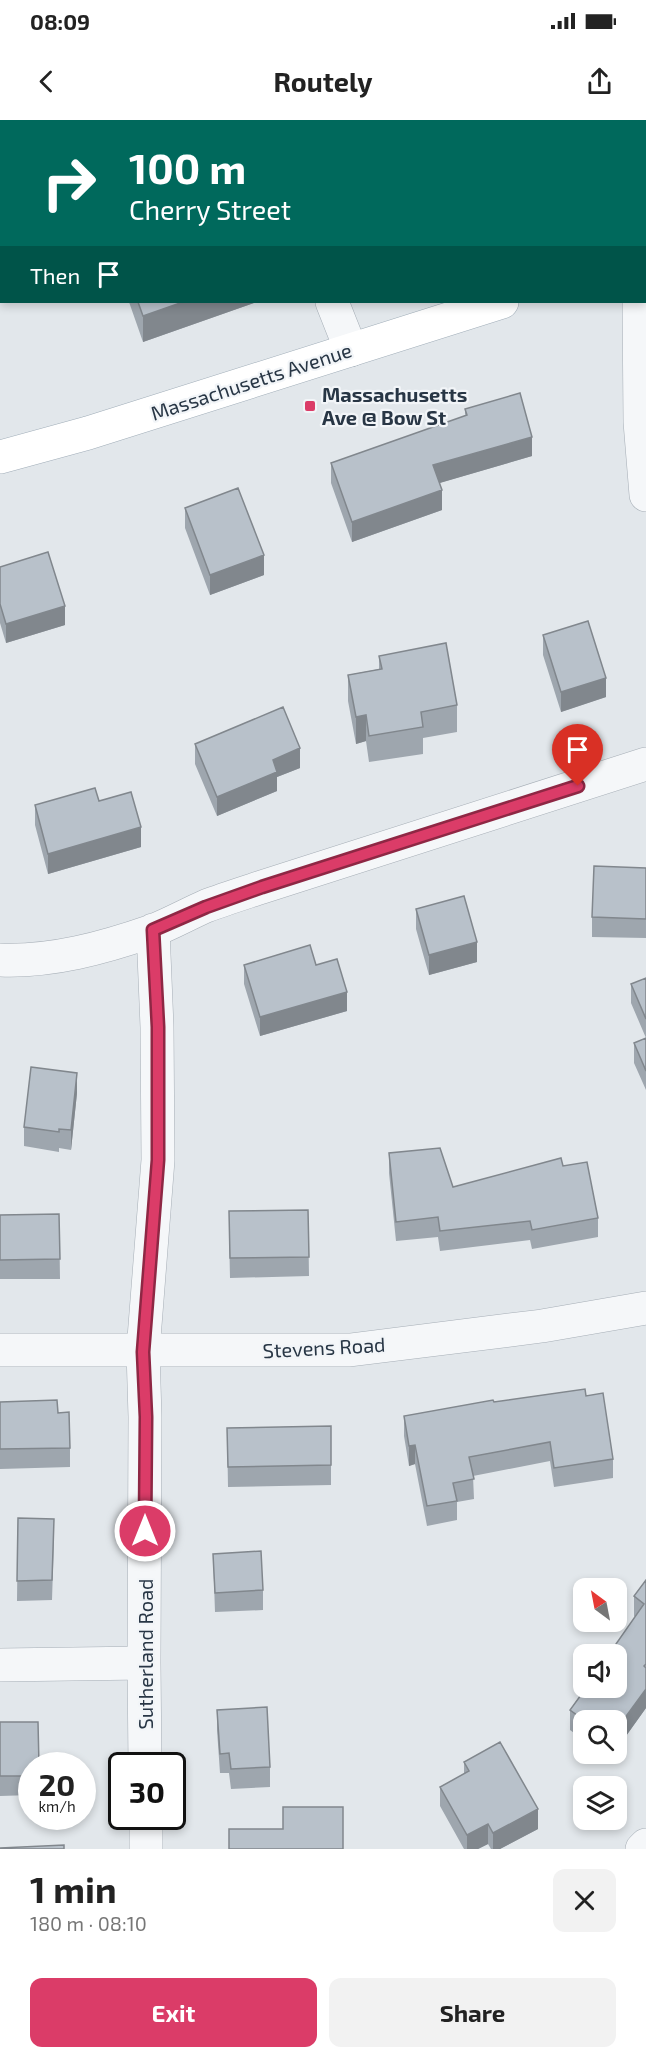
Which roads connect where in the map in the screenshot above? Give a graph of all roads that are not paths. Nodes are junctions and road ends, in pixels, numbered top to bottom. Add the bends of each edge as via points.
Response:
1 (332, 303) edge
2 (499, 303) edge
3 (639, 303) edge
4 (351, 350) junction
5 (0, 457) edge
6 (646, 495) edge
7 (646, 764) edge
8 (153, 930) junction
9 (0, 960) edge
10 (646, 1308) edge
11 (0, 1350) edge
12 (143, 1352) junction
13 (144, 1663) junction
14 (0, 1665) edge
15 (145, 1752) edge
16 (146, 1830) edge
17 (646, 1845) edge
18 (146, 1849) edge
19 (642, 1849) edge

1 - 4 street
2 - 4 main road, Massachusetts Avenue
3 - 6 street via 640,422
4 - 5 main road, Massachusetts Avenue
7 - 8 street via 262,887
8 - 9 street via 60,957
8 - 12 street, Sutherland Road via 158,1160
10 - 12 street, Stevens Road via 542,1326 350,1350
11 - 12 street, Stevens Road
12 - 13 street, Sutherland Road
13 - 14 street
13 - 15 street, Sutherland Road
16 - 18 street
17 - 19 street

